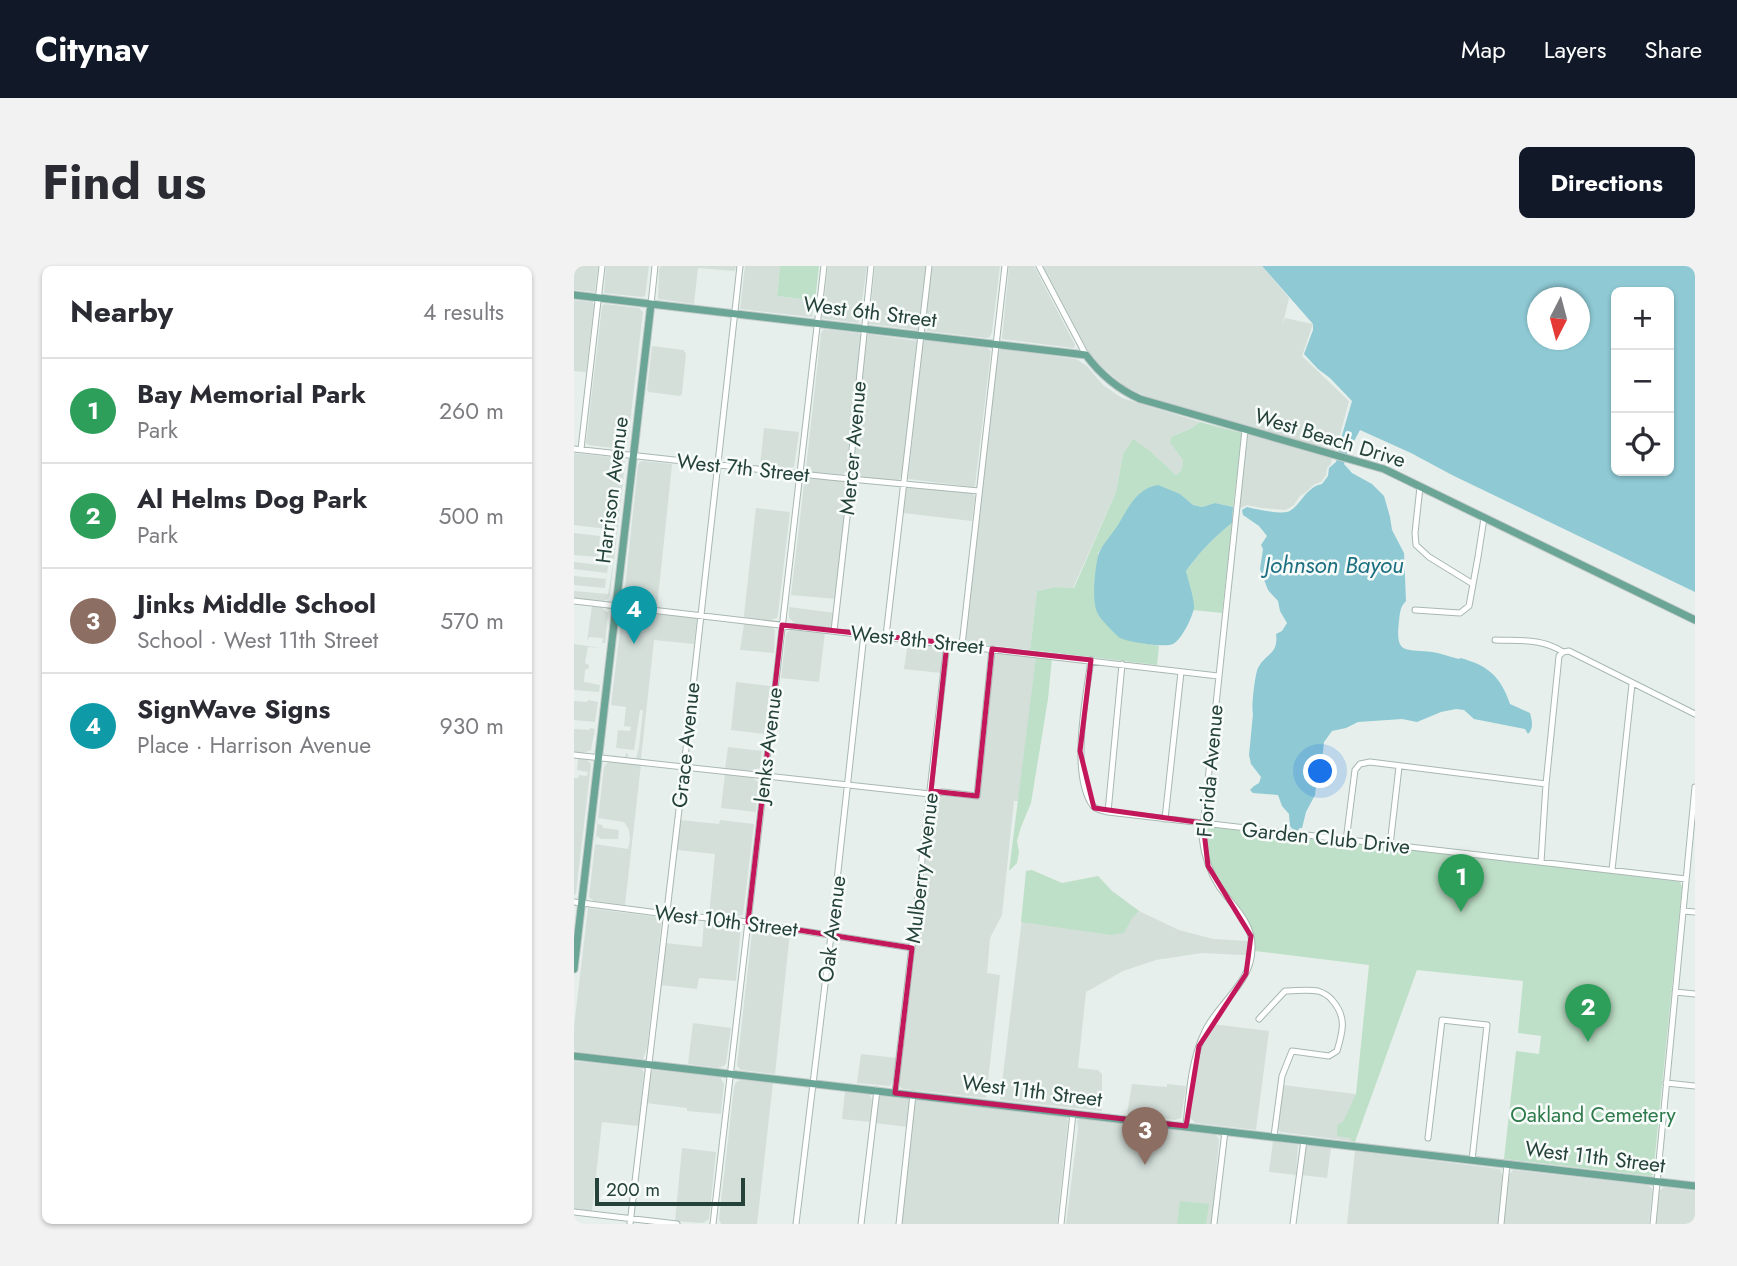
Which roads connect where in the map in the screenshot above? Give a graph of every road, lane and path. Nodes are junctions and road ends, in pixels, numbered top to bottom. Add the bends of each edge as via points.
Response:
1 (602, 266) edge
2 (655, 266) edge
3 (740, 266) edge
4 (824, 266) edge
5 (871, 266) edge
6 (929, 266) edge
7 (1005, 266) edge
8 (1038, 266) edge
9 (574, 295) edge
10 (599, 298) junction
11 (651, 304) junction
12 (734, 314) junction
13 (817, 323) junction
14 (864, 328) junction
15 (921, 335) junction
16 (995, 344) junction
17 (1086, 355) junction
18 (1245, 430) junction
19 (574, 449) edge
20 (581, 449) junction
21 (633, 455) junction
22 (717, 465) junction
23 (800, 474) junction
24 (849, 479) junction
25 (904, 483) junction
26 (1420, 487) junction
27 (979, 491) junction
28 (1483, 518) junction
29 (1473, 584) junction
30 (574, 601) edge
31 (616, 606) junction
32 (1415, 610) dead end
33 (700, 616) junction
34 (1695, 620) edge
35 (782, 625) junction
36 (834, 631) junction
37 (864, 634) junction
38 (886, 636) junction
39 (1495, 640) dead end
40 (947, 643) junction
41 (962, 645) junction
42 (992, 649) junction
43 (1563, 652) junction
44 (1091, 660) junction
45 (1122, 664) junction
46 (1181, 672) junction
47 (1218, 676) junction
48 (1632, 684) junction
49 (1695, 715) edge
50 (574, 755) edge
51 (598, 757) junction
52 (684, 767) junction
53 (1399, 767) junction
54 (765, 776) junction
55 (1546, 784) junction
56 (848, 785) junction
57 (1695, 787) edge
58 (930, 794) junction
59 (1108, 812) junction
60 (1165, 819) junction
61 (1203, 824) junction
62 (1346, 841) junction
63 (1390, 845) junction
64 (1541, 862) junction
65 (1612, 870) junction
66 (1686, 879) junction
67 (578, 903) edge
68 (1683, 911) junction
69 (1695, 912) edge
70 (666, 914) junction
71 (748, 922) junction
72 (831, 935) junction
73 (912, 948) junction
74 (574, 969) edge
75 (1675, 992) junction
76 (1695, 994) edge
77 (1259, 1019) dead end
78 (574, 1056) edge
79 (648, 1064) junction
80 (730, 1073) junction
81 (813, 1083) junction
82 (1666, 1083) junction
83 (1695, 1086) edge
84 (877, 1090) junction
85 (895, 1093) junction
86 (913, 1094) junction
87 (1073, 1113) junction
88 (1186, 1126) junction
89 (1225, 1131) junction
90 (1274, 1136) junction
91 (1428, 1138) dead end
92 (1304, 1140) junction
93 (1472, 1160) junction
94 (1507, 1164) junction
95 (1657, 1182) junction
96 (1695, 1186) edge
97 (574, 1212) edge
98 (630, 1221) edge
99 (677, 1224) edge
100 (713, 1224) edge
101 (796, 1224) edge
102 (861, 1224) edge
103 (899, 1224) edge
104 (1062, 1224) edge
105 (1214, 1224) edge
106 (1293, 1224) edge
107 (1501, 1224) edge
108 (1653, 1224) edge

1 - 10 street
2 - 11 street, Harrison Avenue
3 - 12 street, Grace Avenue
4 - 13 street, Jenks Avenue
5 - 14 street, Mercer Avenue
6 - 15 street
7 - 16 street
8 - 17 street, West Beach Drive
9 - 10 main road, West 6th Street
10 - 11 main road, West 6th Street
10 - 20 street
11 - 12 main road, West 6th Street
11 - 21 main road, Harrison Avenue
12 - 13 main road, West 6th Street
12 - 22 street, Grace Avenue
13 - 14 main road, West 6th Street
13 - 23 street, Jenks Avenue
14 - 15 main road, West 6th Street
14 - 24 street, Mercer Avenue
15 - 16 main road, West 6th Street
15 - 25 street
16 - 17 main road, West 6th Street
16 - 27 street
17 - 18 main road, West Beach Drive via 1107,378 1133,396
18 - 26 main road, West Beach Drive via 1383,469
18 - 47 street, Florida Avenue
19 - 20 street, West 7th Street
20 - 21 street, West 7th Street
21 - 22 street, West 7th Street
21 - 31 main road, Harrison Avenue
22 - 23 street, West 7th Street
22 - 33 street, Grace Avenue
23 - 24 street, West 7th Street
23 - 35 street, Jenks Avenue
24 - 25 street, West 7th Street
24 - 36 street, Mercer Avenue
25 - 27 street, West 7th Street
25 - 38 street
26 - 28 main road, West Beach Drive
26 - 29 street via 1416,545
27 - 41 street
28 - 29 street
28 - 34 main road, West Beach Drive
29 - 32 street via 1469,606 1460,613
30 - 31 street, West 8th Street
31 - 33 street, West 8th Street
31 - 51 main road, Harrison Avenue
33 - 35 street, West 8th Street
33 - 52 street, Grace Avenue
35 - 36 street, West 8th Street
35 - 54 street, Jenks Avenue
36 - 37 street, West 8th Street
37 - 38 street, West 8th Street
37 - 56 street, Oak Avenue
38 - 40 street, West 8th Street
39 - 43 street via 1537,641
40 - 41 street, West 8th Street
40 - 58 street, Mulberry Avenue
41 - 42 street, West 8th Street
42 - 44 street, West 8th Street
42 - 58 street via 977,796
43 - 48 street
43 - 55 street
44 - 45 street, West 8th Street
44 - 59 street, Garden Club Drive via 1080,751 1082,771 1093,805
45 - 46 street, West 8th Street
45 - 59 street
46 - 47 street, West 8th Street
46 - 60 street
47 - 61 street, Florida Avenue
48 - 49 street
48 - 65 street
50 - 51 street
51 - 52 street
51 - 67 main road, Harrison Avenue
52 - 54 street
52 - 70 street, Grace Avenue
53 - 55 street
53 - 62 street via 1370,762 1355,770
53 - 63 street
54 - 56 street
54 - 71 street, Jenks Avenue
55 - 64 street
56 - 58 street
56 - 72 street, Oak Avenue
57 - 66 street
58 - 73 street, Mulberry Avenue
59 - 60 street, Garden Club Drive
60 - 61 street, Garden Club Drive
61 - 62 street, Garden Club Drive
61 - 88 street, Florida Avenue via 1208,866 1246,923 1252,949 1246,974 1216,1012 1200,1042
62 - 63 street, Garden Club Drive
63 - 64 street, Garden Club Drive
64 - 65 street, Garden Club Drive
65 - 66 street, Garden Club Drive
66 - 68 street
67 - 70 street, West 10th Street
67 - 74 main road, Harrison Avenue
68 - 69 street
68 - 75 street
70 - 71 street, West 10th Street
70 - 79 street, Grace Avenue
71 - 72 street, West 10th Street
71 - 80 street, Jenks Avenue
72 - 73 street, West 10th Street
72 - 81 street, Oak Avenue
73 - 85 street, Mulberry Avenue
75 - 76 street
75 - 82 street
77 - 90 street via 1285,990 1328,995 1342,1018 1337,1051 1329,1056 1292,1051 1282,1076
78 - 79 main road, West 11th Street
79 - 80 main road, West 11th Street
79 - 98 street, Grace Avenue
80 - 81 main road, West 11th Street
80 - 100 street, Jenks Avenue
81 - 84 main road, West 11th Street
81 - 101 street, Oak Avenue
82 - 83 street
82 - 95 street
84 - 85 main road, West 11th Street
84 - 102 street
85 - 86 main road, West 11th Street
86 - 87 main road, West 11th Street
86 - 103 street
87 - 88 main road, West 11th Street
87 - 104 street
88 - 89 main road, West 11th Street
89 - 90 main road, West 11th Street
89 - 105 street
90 - 92 main road, West 11th Street
91 - 93 street via 1442,1020 1487,1024
92 - 93 main road, West 11th Street
92 - 106 street
93 - 94 main road, West 11th Street
94 - 95 main road, West 11th Street
94 - 107 street
95 - 96 main road, West 11th Street
95 - 108 street
97 - 98 street
98 - 99 street

